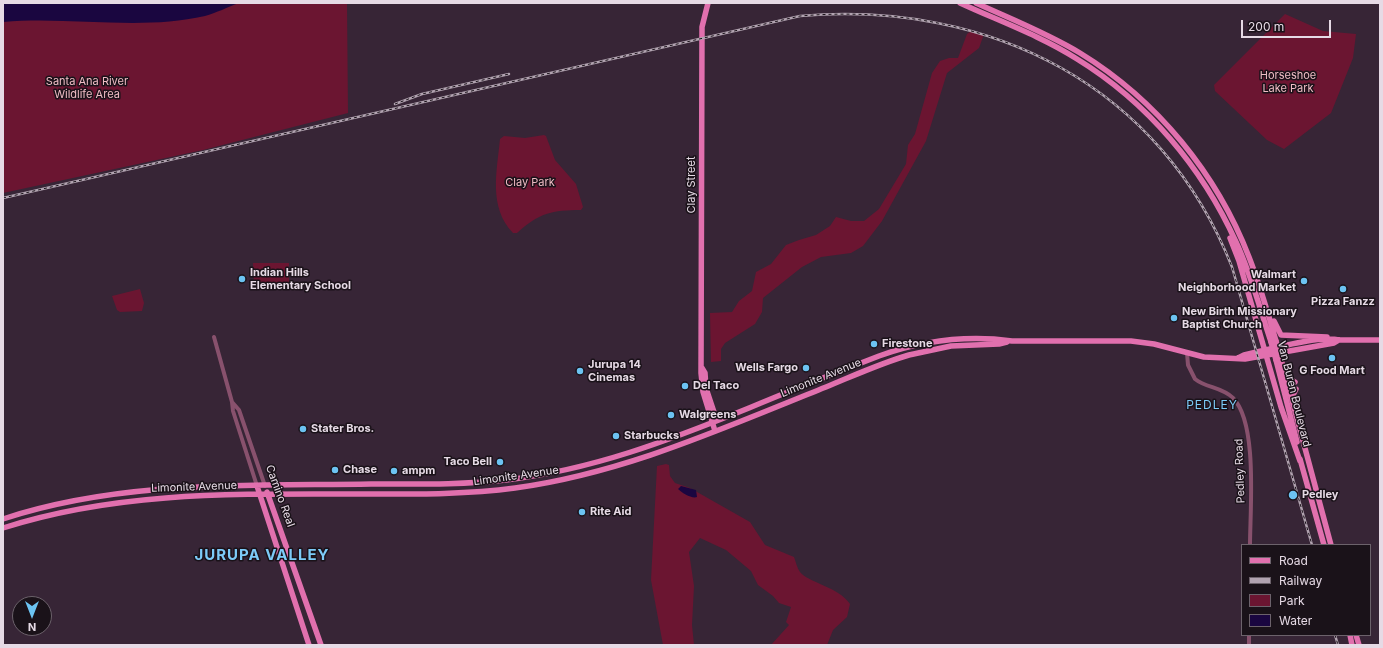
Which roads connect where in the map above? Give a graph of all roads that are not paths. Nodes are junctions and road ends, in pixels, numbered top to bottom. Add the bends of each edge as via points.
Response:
1 (708, 3) edge
2 (960, 3) edge
3 (976, 3) edge
4 (1177, 134) junction
5 (1168, 135) junction
6 (1228, 225) junction
7 (1266, 304) junction
8 (214, 337) dead end
9 (1333, 339) junction
10 (1339, 340) junction
11 (1380, 340) edge
12 (1012, 342) junction
13 (1274, 342) junction
14 (1187, 353) junction
15 (1266, 353) junction
16 (1279, 360) junction
17 (1295, 382) dead end
18 (799, 387) junction
19 (1296, 389) dead end
20 (232, 402) junction
21 (759, 414) junction
22 (713, 422) junction
23 (1299, 423) junction
24 (715, 431) junction
25 (1300, 460) junction
26 (257, 486) junction
27 (265, 486) junction
28 (268, 494) junction
29 (259, 495) junction
30 (3, 519) edge
31 (3, 528) edge
32 (1250, 544) edge
33 (1324, 544) edge
34 (1331, 544) edge
35 (309, 645) edge
36 (321, 645) edge

1 - 22 main road, Clay Street via 702,27 702,368 703,392
2 - 5 main road, Van Buren Boulevard via 1078,59 1113,84
3 - 4 main road, Van Buren Boulevard via 1061,42 1081,54 1126,86
4 - 5 main road
4 - 7 main road, Van Buren Boulevard via 1204,171 1234,223
5 - 6 main road, Van Buren Boulevard via 1198,174
6 - 13 main road, Van Buren Boulevard
6 - 15 main road
7 - 9 main road via 1281,335 1324,336
7 - 13 main road, Van Buren Boulevard
8 - 20 street, Camino Real
9 - 10 main road, Limonite Avenue
9 - 15 main road, Limonite Avenue
10 - 11 main road, Limonite Avenue
10 - 15 main road, Limonite Avenue via 1334,343
12 - 14 main road, Limonite Avenue via 1131,341
12 - 18 main road, Limonite Avenue via 994,339 956,340 902,348
12 - 21 main road, Limonite Avenue via 951,346 909,355
13 - 16 main road, Van Buren Boulevard, bridge
14 - 15 main road, Limonite Avenue via 1204,357 1245,359
14 - 32 street, Pedley Road via 1188,366 1195,379 1231,396 1244,418 1250,456
15 - 25 main road via 1281,407
16 - 17 main road via 1290,379
16 - 23 main road, Van Buren Boulevard
16 - 25 main road, Van Buren Boulevard
18 - 21 main road via 796,396 763,409
18 - 22 main road, Limonite Avenue
19 - 23 main road via 1293,395
20 - 26 street, Camino Real
20 - 27 street, Camino Real via 239,410
21 - 24 main road, Limonite Avenue
22 - 24 main road, Clay Street
22 - 27 main road, Limonite Avenue via 617,457 557,472 509,480 452,484
23 - 34 main road, Van Buren Boulevard
24 - 28 main road, Limonite Avenue via 616,467 513,488 450,493
25 - 33 main road, Van Buren Boulevard
26 - 27 main road, Limonite Avenue
26 - 29 main road, Camino Real
26 - 30 main road, Limonite Avenue via 122,492 53,504
27 - 28 main road, Camino Real
28 - 29 main road, Limonite Avenue
28 - 36 main road, Camino Real
29 - 31 main road, Limonite Avenue via 129,500 58,513
29 - 35 main road, Camino Real

